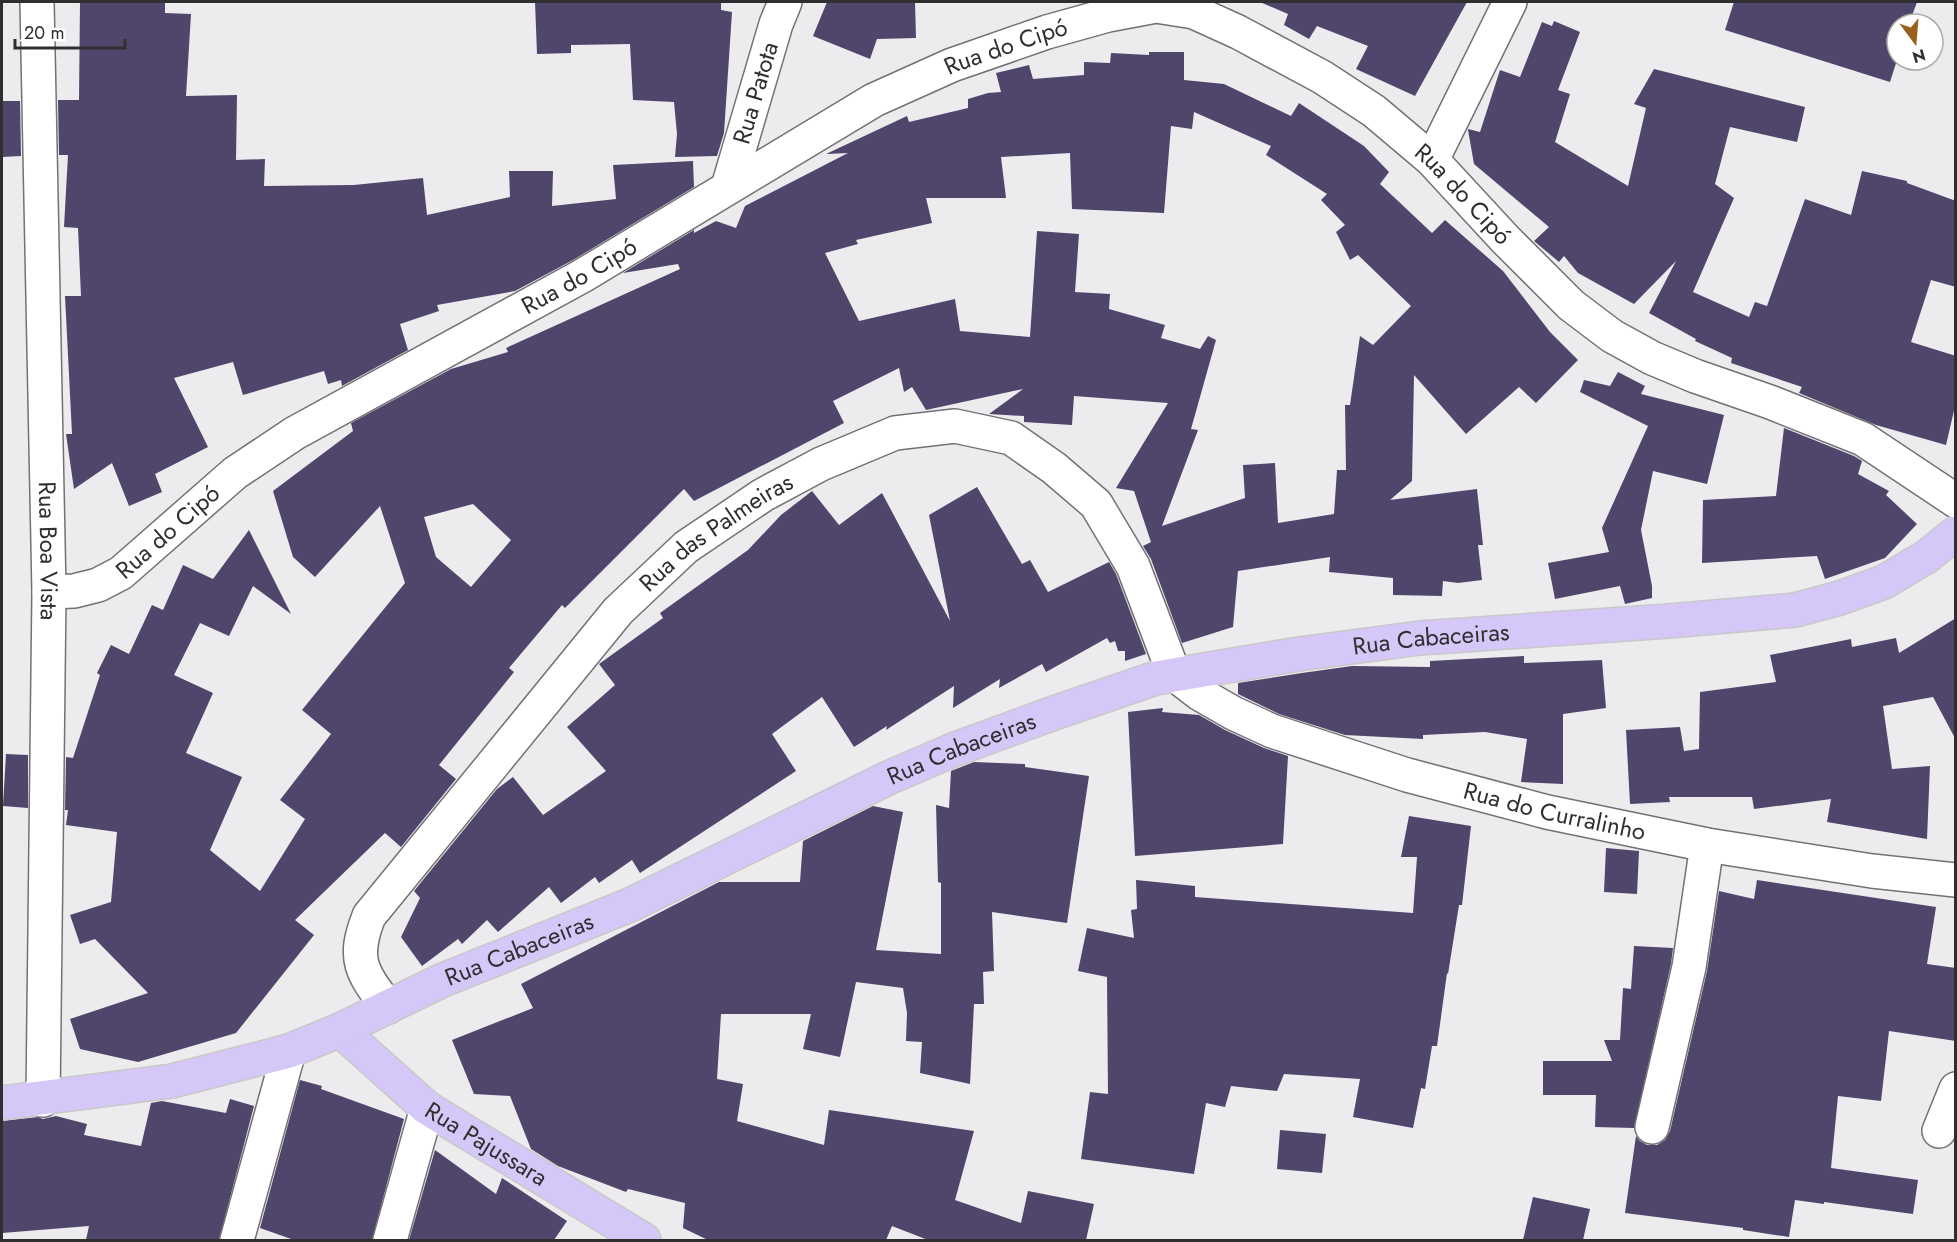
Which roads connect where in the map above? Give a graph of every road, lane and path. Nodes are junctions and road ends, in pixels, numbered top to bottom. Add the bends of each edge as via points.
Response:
1 (37, 2) edge
2 (785, 2) edge
3 (1509, 2) edge
4 (1156, 4) edge
5 (1432, 160) junction
6 (728, 187) junction
7 (1956, 501) edge
8 (1956, 533) edge
9 (49, 592) junction
10 (1174, 674) junction
11 (1707, 845) junction
12 (1956, 880) edge
13 (388, 1007) junction
14 (340, 1030) junction
15 (289, 1051) junction
16 (1956, 1089) edge
17 (43, 1100) junction
18 (2, 1103) edge
19 (427, 1107) junction
20 (1652, 1127) dead end
21 (1939, 1131) dead end
22 (609, 1231) edge
23 (237, 1240) edge
24 (390, 1240) edge
25 (644, 1240) edge

1 - 9 street, Rua Boa Vista
2 - 6 street, Rua Patota
3 - 5 street
4 - 5 street, Rua do Cipó via 1194,12 1322,77 1374,111
4 - 6 street, Rua do Cipó via 1047,32 952,65 874,100
5 - 7 street, Rua do Cipó via 1571,305 1612,336 1695,376 1863,440
6 - 9 street, Rua do Cipó via 582,276 295,433 235,473 121,573 98,585
8 - 10 main road, Rua Cabaceiras via 1884,582 1796,610 1420,638
9 - 17 street, Rua Boa Vista
10 - 11 street, Rua do Curralinho via 1200,694 1272,731 1407,775 1547,812
10 - 13 main road, Rua Cabaceiras via 953,750 888,778 630,906 443,980
10 - 13 street, Rua das Palmeiras via 1133,566 1096,504 1011,438 955,426 895,433 821,464 763,495 686,547 618,612 369,916 359,950 370,984
11 - 12 street, Rua do Curralinho
11 - 20 street via 1689,967
13 - 14 main road, Rua Cabaceiras
14 - 15 main road, Rua Cabaceiras
14 - 19 main road, Rua Pajussara
15 - 17 main road, Rua Cabaceiras via 172,1081
15 - 23 street
16 - 21 street
17 - 18 main road, Rua Cabaceiras
19 - 22 main road, Rua Pajussara
19 - 24 street
22 - 25 main road, Rua Pajussara

